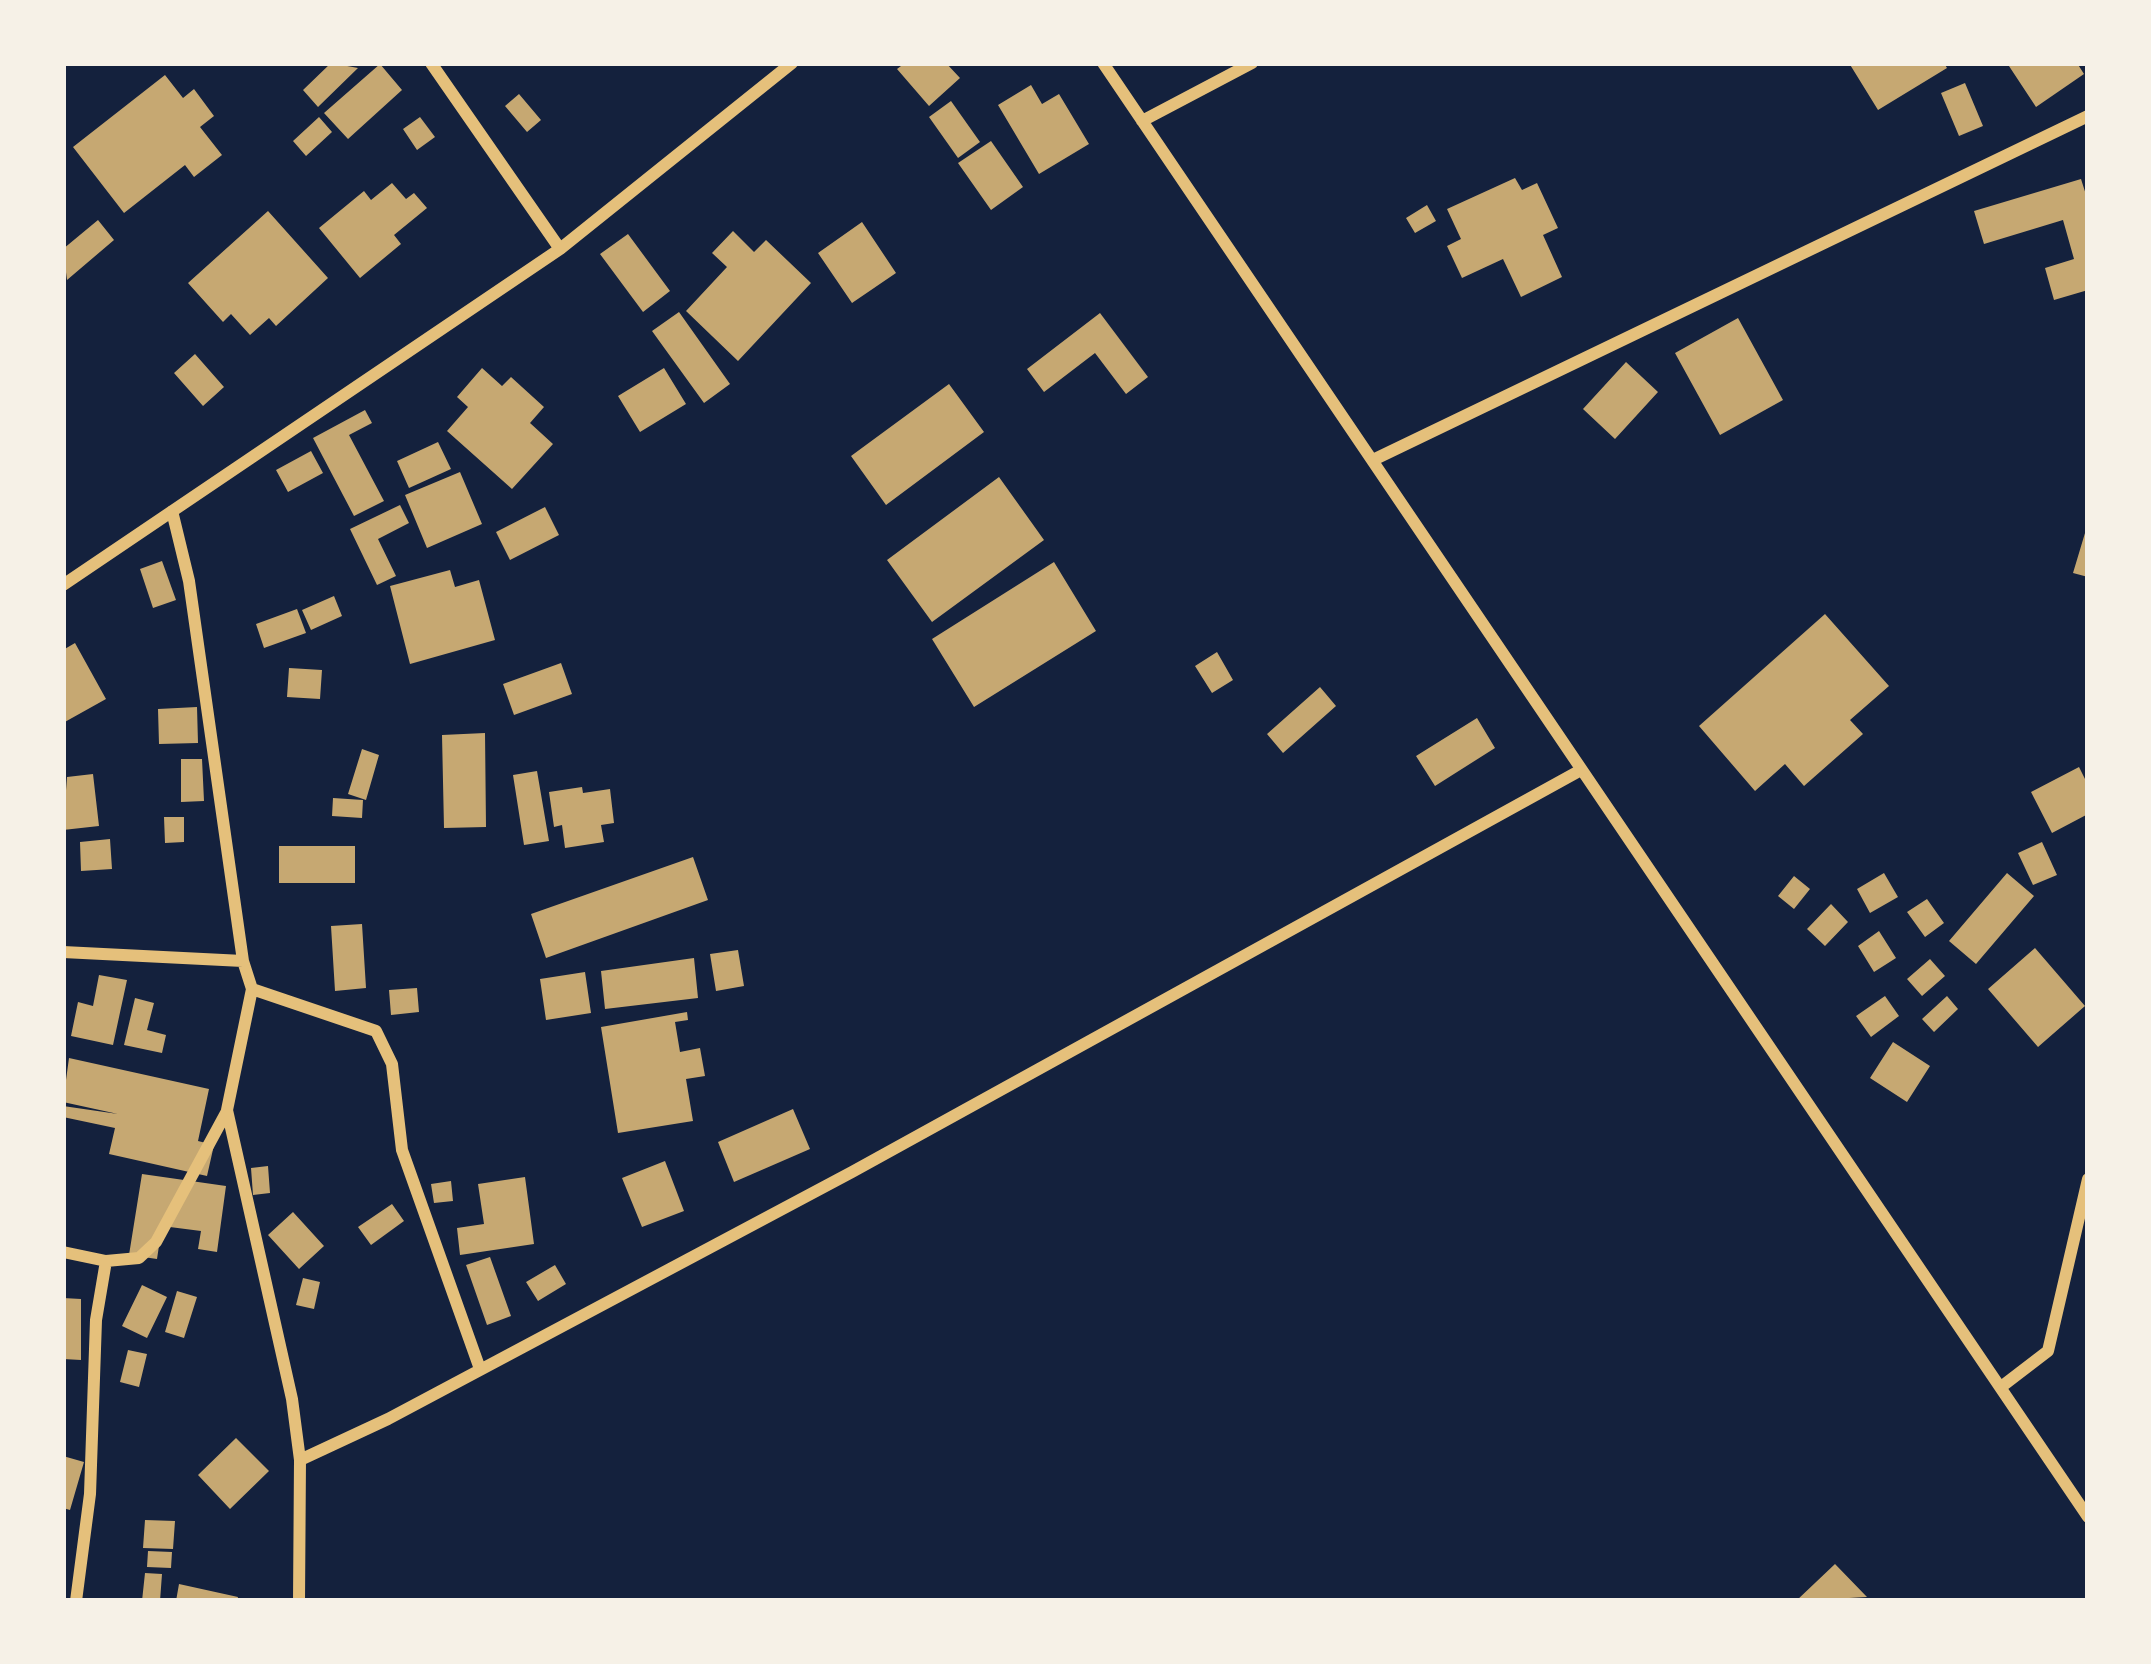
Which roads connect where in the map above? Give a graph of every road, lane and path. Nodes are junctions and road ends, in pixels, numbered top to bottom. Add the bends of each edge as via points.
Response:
1 (431, 63) edge
2 (792, 63) edge
3 (1103, 63) edge
4 (1252, 63) edge
5 (2088, 116) edge
6 (1142, 121) junction
7 (560, 250) junction
8 (1375, 459) junction
9 (172, 512) junction
10 (63, 585) edge
11 (1581, 770) junction
12 (63, 952) edge
13 (243, 961) junction
14 (252, 989) junction
15 (227, 1110) junction
16 (2088, 1180) edge
17 (63, 1252) edge
18 (106, 1261) junction
19 (480, 1369) junction
20 (2001, 1388) junction
21 (300, 1460) junction
22 (2088, 1517) edge
23 (76, 1601) edge
24 (299, 1601) edge

1 - 7 street
2 - 7 street
3 - 6 street
4 - 6 street
5 - 8 street
6 - 8 street
7 - 9 street
8 - 11 street
9 - 10 street
9 - 13 street
11 - 19 street
11 - 20 street
12 - 13 street
13 - 14 street
14 - 15 street
14 - 19 street via 376,1031 392,1064 402,1150
15 - 18 street via 156,1242 139,1258
15 - 21 street
16 - 20 street via 2048,1352
17 - 18 street
18 - 23 street
19 - 21 street
20 - 22 street
21 - 24 street

